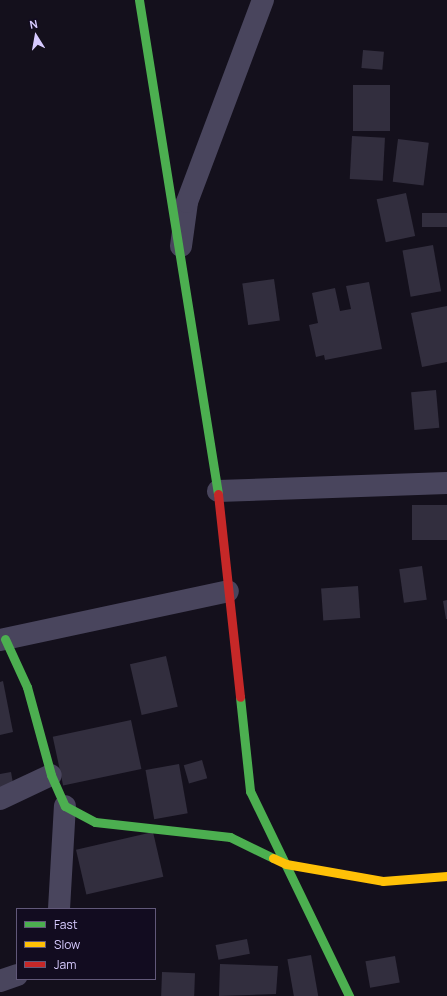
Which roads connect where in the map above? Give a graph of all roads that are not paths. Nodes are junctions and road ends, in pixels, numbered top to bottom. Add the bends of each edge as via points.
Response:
1 (139, 0) edge
2 (263, 0) edge
3 (180, 259) junction
4 (447, 483) edge
5 (218, 491) junction
6 (228, 591) junction
7 (3, 639) edge
8 (51, 775) junction
9 (0, 799) edge
10 (65, 806) junction
11 (286, 864) junction
12 (447, 876) edge
13 (59, 908) edge
14 (16, 975) edge
15 (0, 981) edge
16 (349, 996) edge

1 - 3 street
2 - 3 street via 187,202
3 - 5 street
4 - 5 street
5 - 6 street
6 - 7 street
6 - 11 street via 250,791
7 - 8 street via 27,687
8 - 9 street
8 - 10 street
10 - 11 street via 95,822 230,837
10 - 13 street
11 - 12 street via 383,882
11 - 16 street
14 - 15 street

